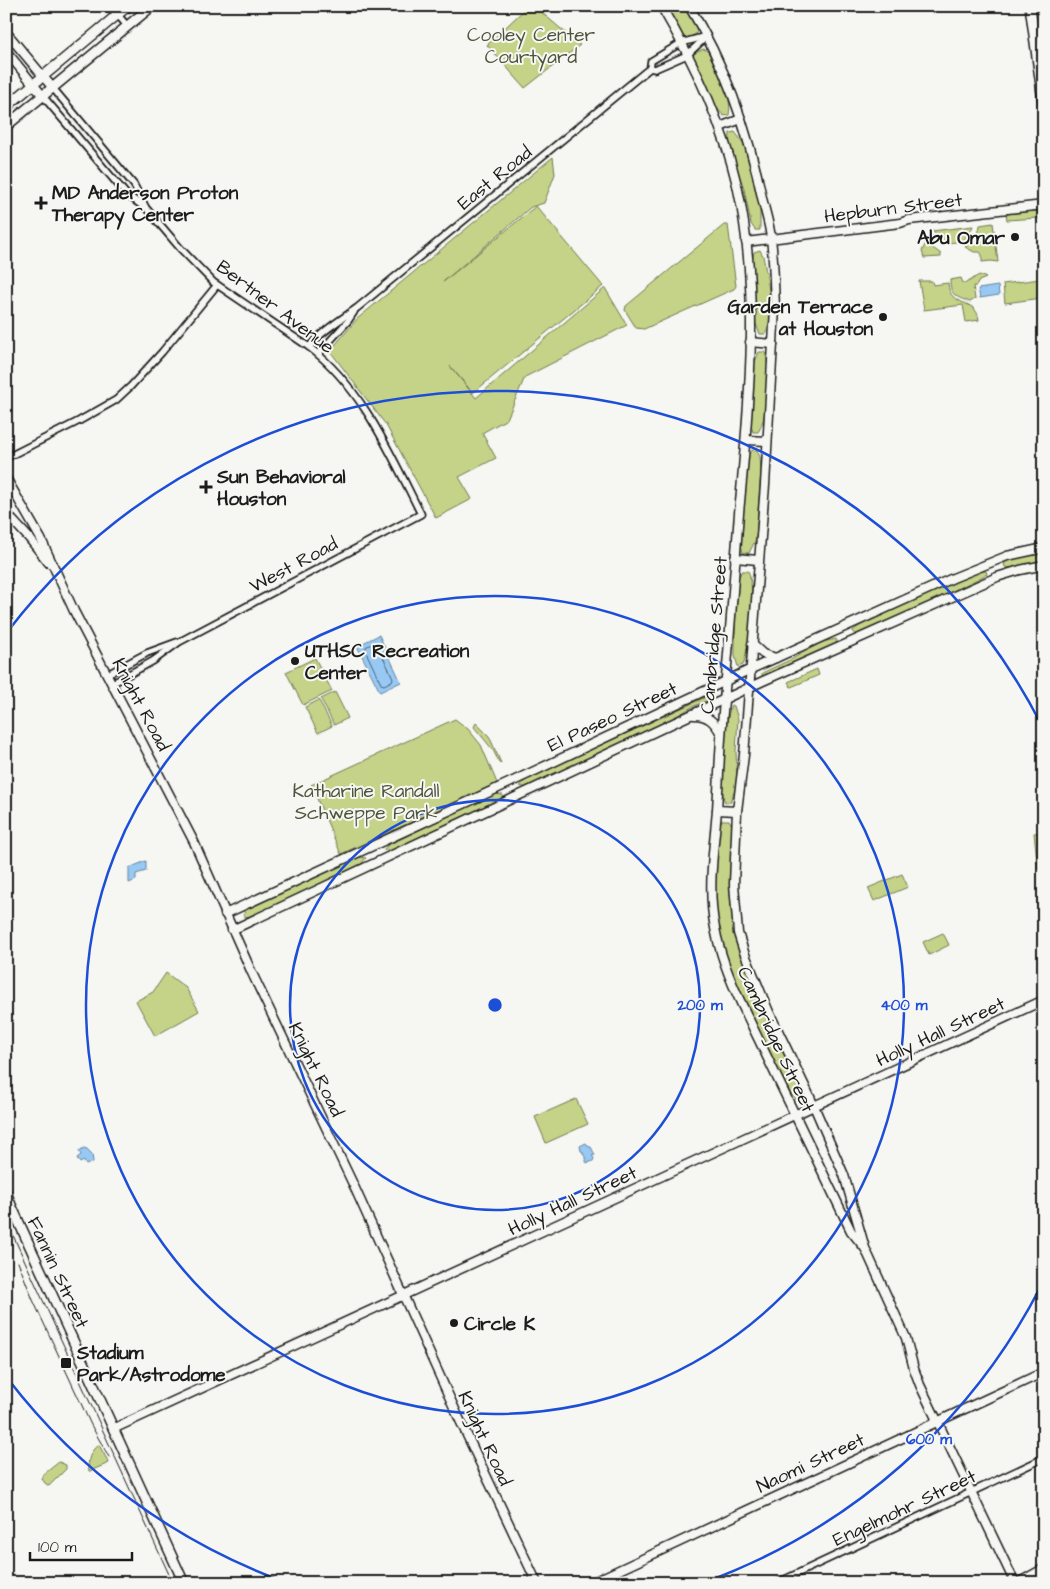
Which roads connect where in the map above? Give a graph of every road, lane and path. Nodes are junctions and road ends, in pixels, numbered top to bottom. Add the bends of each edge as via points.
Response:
1 (107, 6) edge
2 (128, 6) edge
3 (152, 6) edge
4 (661, 6) edge
5 (689, 6) edge
6 (1030, 6) edge
7 (118, 15) junction
8 (128, 27) junction
9 (6, 32) edge
10 (707, 36) junction
11 (681, 43) junction
12 (6, 51) edge
13 (687, 55) junction
14 (650, 68) junction
15 (43, 76) junction
16 (34, 84) junction
17 (52, 87) junction
18 (42, 95) junction
19 (6, 107) edge
20 (1044, 108) edge
21 (742, 119) junction
22 (6, 126) edge
23 (720, 128) junction
24 (1044, 205) edge
25 (146, 208) junction
26 (771, 239) junction
27 (746, 242) junction
28 (217, 285) junction
29 (357, 308) junction
30 (750, 342) junction
31 (773, 344) junction
32 (309, 348) junction
33 (318, 354) junction
34 (746, 440) junction
35 (768, 442) junction
36 (6, 458) edge
37 (6, 478) edge
38 (6, 513) edge
39 (421, 514) joint
40 (1044, 548) edge
41 (736, 558) junction
42 (758, 560) junction
43 (990, 562) junction
44 (1044, 565) edge
45 (58, 575) junction
46 (997, 576) junction
47 (842, 628) junction
48 (179, 642) junction
49 (848, 642) junction
50 (752, 644) junction
51 (776, 658) junction
52 (750, 670) junction
53 (108, 674) junction
54 (726, 680) junction
55 (112, 683) junction
56 (748, 688) junction
57 (724, 699) junction
58 (687, 717) junction
59 (721, 734) junction
60 (509, 783) junction
61 (513, 798) junction
62 (717, 810) junction
63 (737, 811) junction
64 (374, 846) junction
65 (380, 861) junction
66 (225, 914) junction
67 (232, 930) junction
68 (1044, 1000) edge
69 (814, 1107) junction
70 (794, 1116) junction
71 (6, 1192) edge
72 (865, 1248) junction
73 (403, 1296) junction
74 (1044, 1372) edge
75 (938, 1421) junction
76 (113, 1429) junction
77 (1044, 1458) edge
78 (971, 1492) junction
79 (1044, 1569) edge
80 (184, 1583) edge
81 (537, 1583) edge
82 (591, 1583) edge
83 (777, 1583) edge
84 (1015, 1583) edge
85 (1018, 1583) edge

1 - 7 street
2 - 7 main road
3 - 8 main road
4 - 11 street, Cambridge Street
5 - 10 street, Cambridge Street
6 - 20 main road
7 - 8 street
7 - 15 main road
8 - 17 main road
9 - 15 street, Bertner Avenue
10 - 11 street, East Road
10 - 13 street, East Road
10 - 21 street, Cambridge Street
11 - 13 street, Cambridge Street
11 - 14 street, East Road via 651,61
12 - 16 street, Bertner Avenue
13 - 14 street, East Road via 655,69
13 - 23 street, Cambridge Street
14 - 29 street, East Road
15 - 16 main road
15 - 17 street, Bertner Avenue
16 - 18 street, Bertner Avenue
16 - 19 main road
17 - 18 main road
17 - 25 street, Bertner Avenue via 134,184
18 - 22 main road
18 - 25 street, Bertner Avenue via 126,194
21 - 23 street
21 - 26 street, Cambridge Street
23 - 27 street, Cambridge Street via 737,186
24 - 26 street, Hepburn Street
25 - 28 street, Bertner Avenue
26 - 27 street, Hepburn Street
26 - 31 street, Cambridge Street via 775,308
27 - 30 street, Cambridge Street
28 - 32 street, Bertner Avenue
28 - 36 street via 162,352 116,400
29 - 32 street, East Road
29 - 33 street, East Road
30 - 31 street
30 - 34 street, Cambridge Street
31 - 35 street, Cambridge Street
32 - 33 street, Bertner Avenue
33 - 39 street, Bertner Avenue via 363,406
34 - 35 street
34 - 41 street, Cambridge Street
35 - 42 street, Cambridge Street
37 - 45 street, Knight Road via 42,539
38 - 45 street, Knight Road
39 - 48 street, West Road
40 - 43 street, El Paseo Street
41 - 42 street
41 - 54 street, Cambridge Street
42 - 50 street, Cambridge Street
43 - 46 street
43 - 47 street, El Paseo Street
44 - 46 street, El Paseo Street
45 - 53 street, Knight Road
46 - 49 street, El Paseo Street
47 - 49 street
47 - 51 street, El Paseo Street
48 - 53 street, West Road via 147,653
48 - 55 street, West Road via 153,662
49 - 56 street, El Paseo Street
50 - 51 street via 763,654
50 - 52 street, Cambridge Street
51 - 52 street, El Paseo Street
52 - 54 street, El Paseo Street
52 - 56 street, Cambridge Street
53 - 55 street, Knight Road
54 - 57 street, Cambridge Street
54 - 60 street, El Paseo Street
55 - 66 street, Knight Road via 194,842
56 - 57 street, El Paseo Street
56 - 63 street, Cambridge Street
57 - 58 street, El Paseo Street
57 - 59 street, Cambridge Street
58 - 59 street via 698,715 713,720
58 - 61 street, El Paseo Street
59 - 62 street, Cambridge Street
60 - 61 street
60 - 64 street, El Paseo Street
61 - 65 street, El Paseo Street
62 - 63 street
62 - 70 street, Cambridge Street via 712,871 714,925 727,973
63 - 69 street, Cambridge Street via 734,884 738,933 769,1012
64 - 65 street
64 - 66 street, El Paseo Street
65 - 67 street, El Paseo Street
66 - 67 street, Knight Road
67 - 73 street, Knight Road
68 - 69 street, Holly Hall Street
69 - 70 street, Holly Hall Street
69 - 72 street, Cambridge Street via 844,1175
70 - 72 street, Cambridge Street via 851,1231
70 - 73 street, Holly Hall Street
71 - 76 main road, Fannin Street
72 - 75 street, Cambridge Street via 906,1338 920,1385
73 - 76 street, Holly Hall Street
73 - 81 street, Knight Road
74 - 75 street, Naomi Street
75 - 78 street, Cambridge Street
75 - 82 street, Naomi Street
76 - 80 main road, Fannin Street
77 - 78 street, Engelmohr Street
78 - 83 street, Engelmohr Street
78 - 84 street, Cambridge Street
79 - 85 main road

